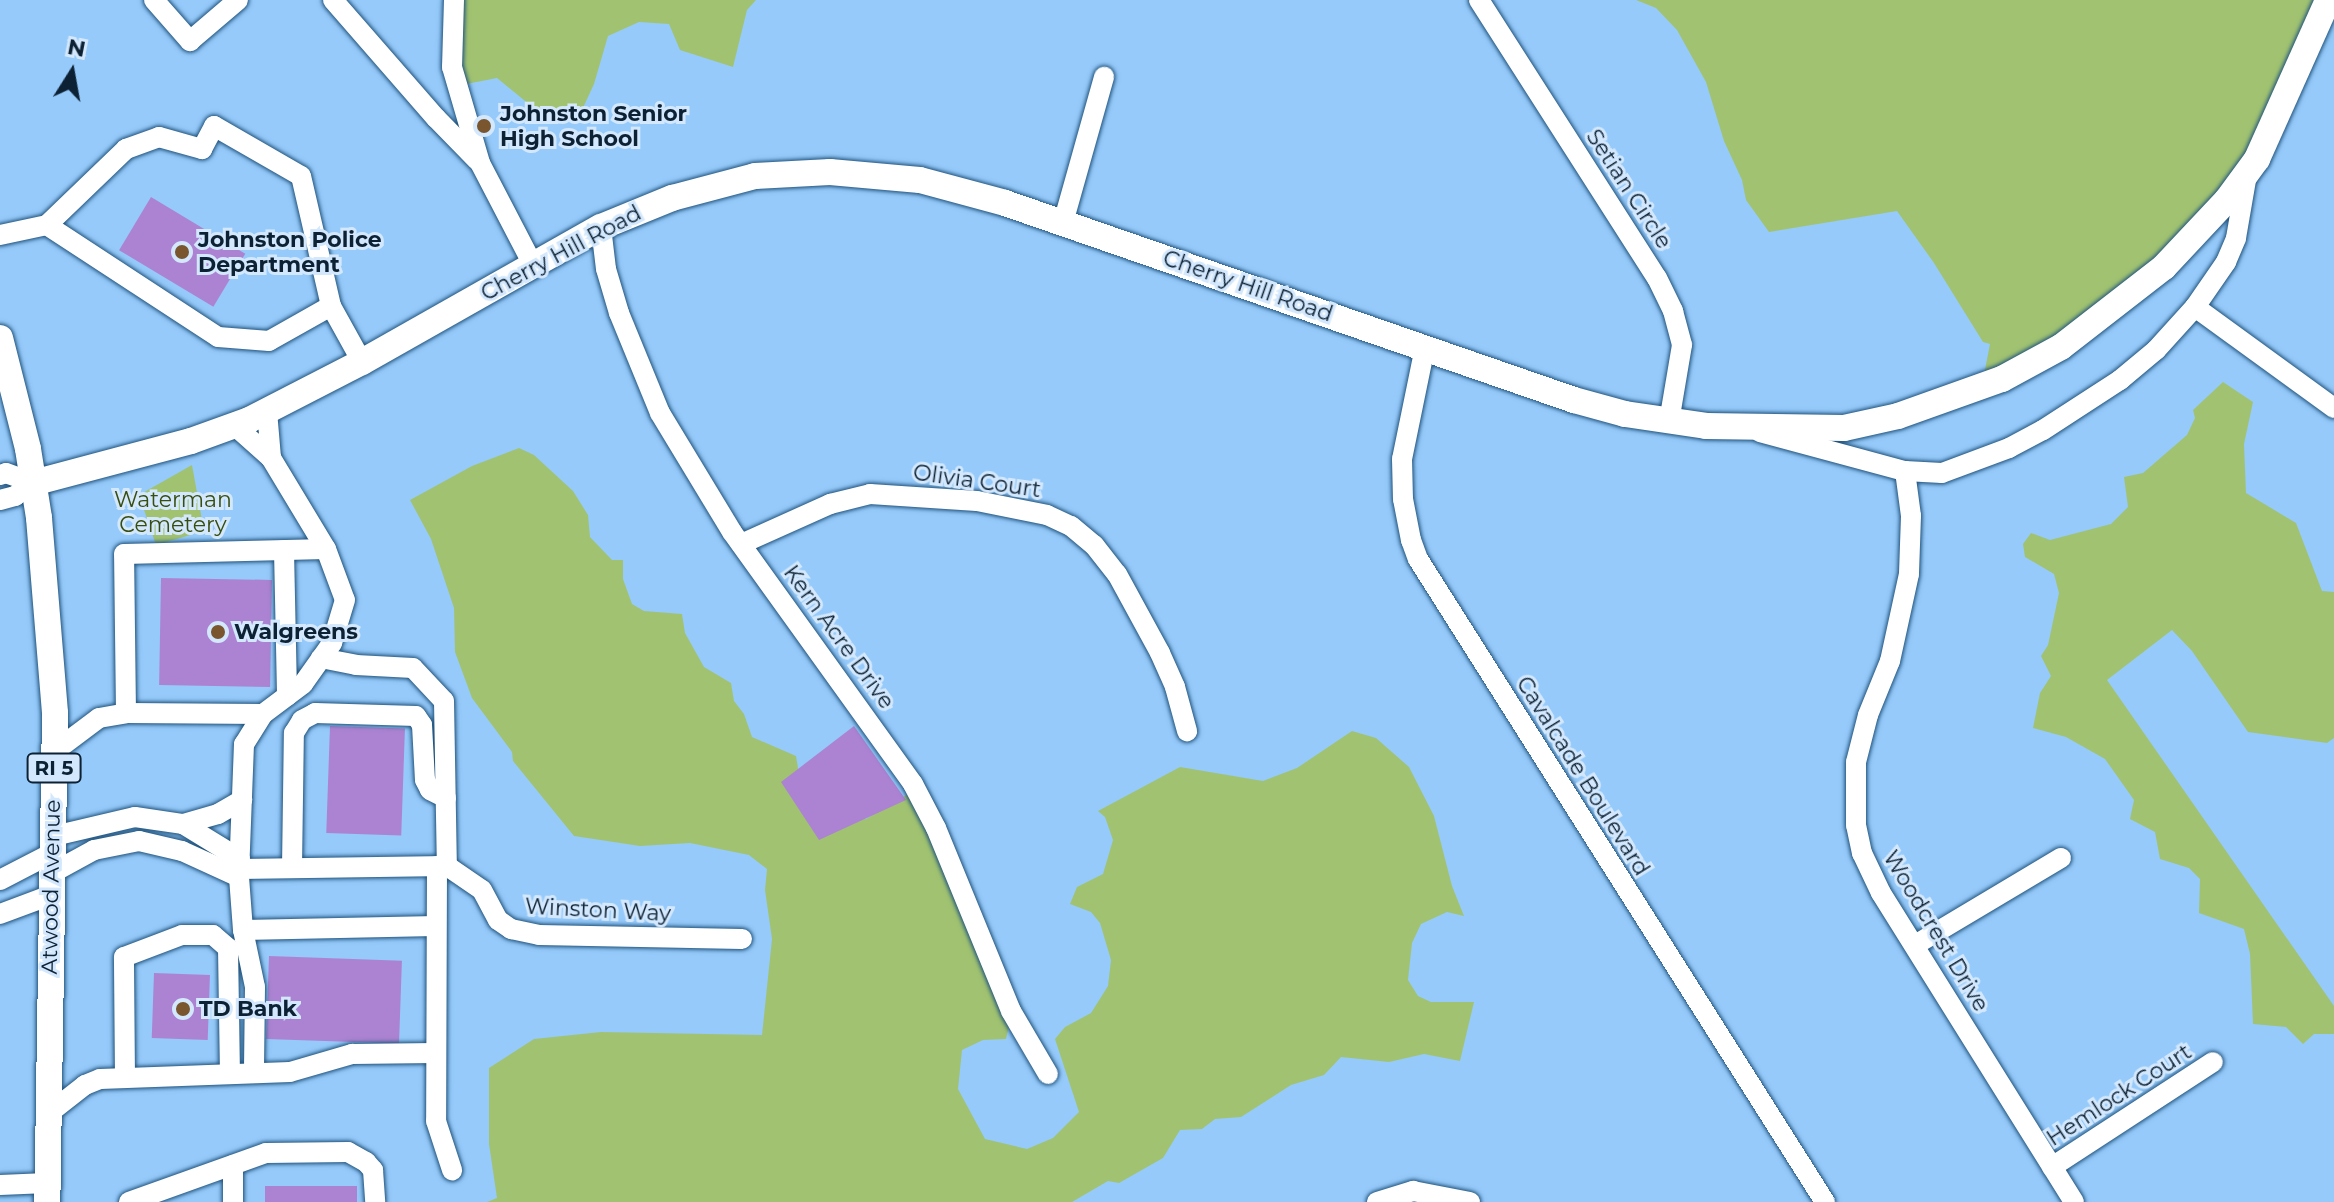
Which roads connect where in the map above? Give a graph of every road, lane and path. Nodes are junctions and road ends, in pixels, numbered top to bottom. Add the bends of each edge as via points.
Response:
1 (154, 0) edge
2 (238, 0) edge
3 (333, 0) edge
4 (454, 0) edge
5 (1479, 0) edge
6 (2328, 0) edge
7 (1104, 77) dead end
8 (480, 163) junction
9 (2247, 174) junction
10 (1063, 223) junction
11 (47, 225) junction
12 (601, 227) junction
13 (0, 235) edge
14 (533, 265) junction
15 (331, 306) junction
16 (2195, 307) junction
17 (0, 338) edge
18 (1425, 347) junction
19 (362, 362) junction
20 (2334, 408) edge
21 (267, 411) junction
22 (1669, 422) junction
23 (234, 425) junction
24 (1744, 428) junction
25 (271, 458) junction
26 (1905, 471) junction
27 (0, 475) edge
28 (33, 483) junction
29 (0, 500) edge
30 (741, 544) junction
31 (326, 549) junction
32 (284, 550) junction
33 (321, 658) junction
34 (287, 696) junction
35 (126, 713) junction
36 (263, 714) junction
37 (1187, 731) dead end
38 (55, 751) junction
39 (446, 798) junction
40 (242, 800) junction
41 (183, 824) junction
42 (2061, 858) dead end
43 (52, 864) junction
44 (442, 866) junction
45 (239, 868) junction
46 (292, 868) junction
47 (0, 880) edge
48 (0, 914) edge
49 (436, 926) junction
50 (243, 930) junction
51 (742, 939) dead end
52 (1915, 945) junction
53 (436, 1053) junction
54 (2213, 1062) dead end
55 (254, 1073) junction
56 (230, 1074) junction
57 (1048, 1074) dead end
58 (125, 1078) junction
59 (48, 1114) junction
60 (233, 1165) junction
61 (2052, 1167) junction
62 (452, 1170) dead end
63 (0, 1185) edge
64 (47, 1192) edge
65 (177, 1194) edge
66 (129, 1202) edge
67 (233, 1202) edge
68 (375, 1202) edge
69 (1377, 1202) edge
70 (1470, 1202) edge
71 (1825, 1202) edge
72 (2074, 1202) edge

1 - 2 street via 190,41
3 - 8 street
4 - 8 street via 452,67
5 - 22 street, Setian Circle via 1673,311 1682,345
6 - 9 main road, Cherry Hill Road via 2269,138
7 - 10 street
8 - 14 street
9 - 16 street via 2236,238
9 - 24 main road, Cherry Hill Road via 2181,251 2114,309 2061,347 2002,379 1898,416 1844,428
10 - 12 main road, Cherry Hill Road via 920,180 830,172 755,176 716,185
10 - 18 main road, Cherry Hill Road
11 - 13 street
11 - 15 street via 218,337 269,341
11 - 15 street via 126,149 159,137 202,149 214,126 301,176
12 - 14 main road, Cherry Hill Road
12 - 30 street, Kern Acre Drive via 615,298 644,378
14 - 19 main road, Cherry Hill Road
15 - 19 street
16 - 20 street
16 - 26 street via 2170,337 2120,380 2043,430 1960,468 1942,473
17 - 28 main road, Atwood Avenue / RI 5
18 - 22 main road, Cherry Hill Road via 1574,400
18 - 71 street, Cavalcade Boulevard via 1402,459 1403,499 1418,559
19 - 21 main road, Cherry Hill Road
21 - 23 main road, Cherry Hill Road
21 - 25 street
22 - 24 main road, Cherry Hill Road
23 - 25 street
23 - 28 main road, Cherry Hill Road
24 - 26 street
25 - 31 street
26 - 52 street, Woodcrest Drive via 1911,516 1909,574 1890,661 1862,736 1854,778 1862,853
27 - 28 street
28 - 29 street
28 - 38 main road, Atwood Avenue / RI 5 via 48,593
30 - 37 street, Olivia Court via 830,504 870,494 977,501 1047,515 1094,545 1117,574 1160,653
30 - 57 street, Kern Acre Drive via 913,784 1011,1011
31 - 32 street
31 - 33 street via 345,600 332,643
32 - 34 street
32 - 35 street via 124,554
33 - 34 street
33 - 39 street via 413,668 444,701
34 - 36 street
35 - 36 street
35 - 38 street via 99,718
36 - 40 street via 244,744
38 - 43 main road, Atwood Avenue / RI 5
39 - 44 street
39 - 46 street via 430,790 425,780 422,725 416,716 315,713 294,733
40 - 41 street
40 - 45 street
41 - 43 street via 135,817
41 - 45 street
42 - 52 street
43 - 45 street via 139,841
43 - 47 street
43 - 48 street
43 - 59 main road, Atwood Avenue / RI 5
44 - 46 street
44 - 49 street
44 - 51 street, Winston Way via 482,890 498,920 511,929 539,935
45 - 46 street
45 - 50 street
49 - 50 street
49 - 53 street
50 - 55 street via 255,987
52 - 61 street, Woodcrest Drive
53 - 55 street via 352,1054 290,1072
53 - 62 street via 436,1121
54 - 61 street, Hemlock Court
55 - 56 street
56 - 58 street
56 - 58 street via 228,948 213,935 182,935 124,957
58 - 59 street via 85,1085
59 - 64 main road, Atwood Avenue / RI 5
60 - 65 street
60 - 67 street
60 - 68 street via 266,1153 348,1152 373,1170
61 - 72 street, Woodcrest Drive
63 - 64 street
65 - 66 street
69 - 70 street via 1413,1191

